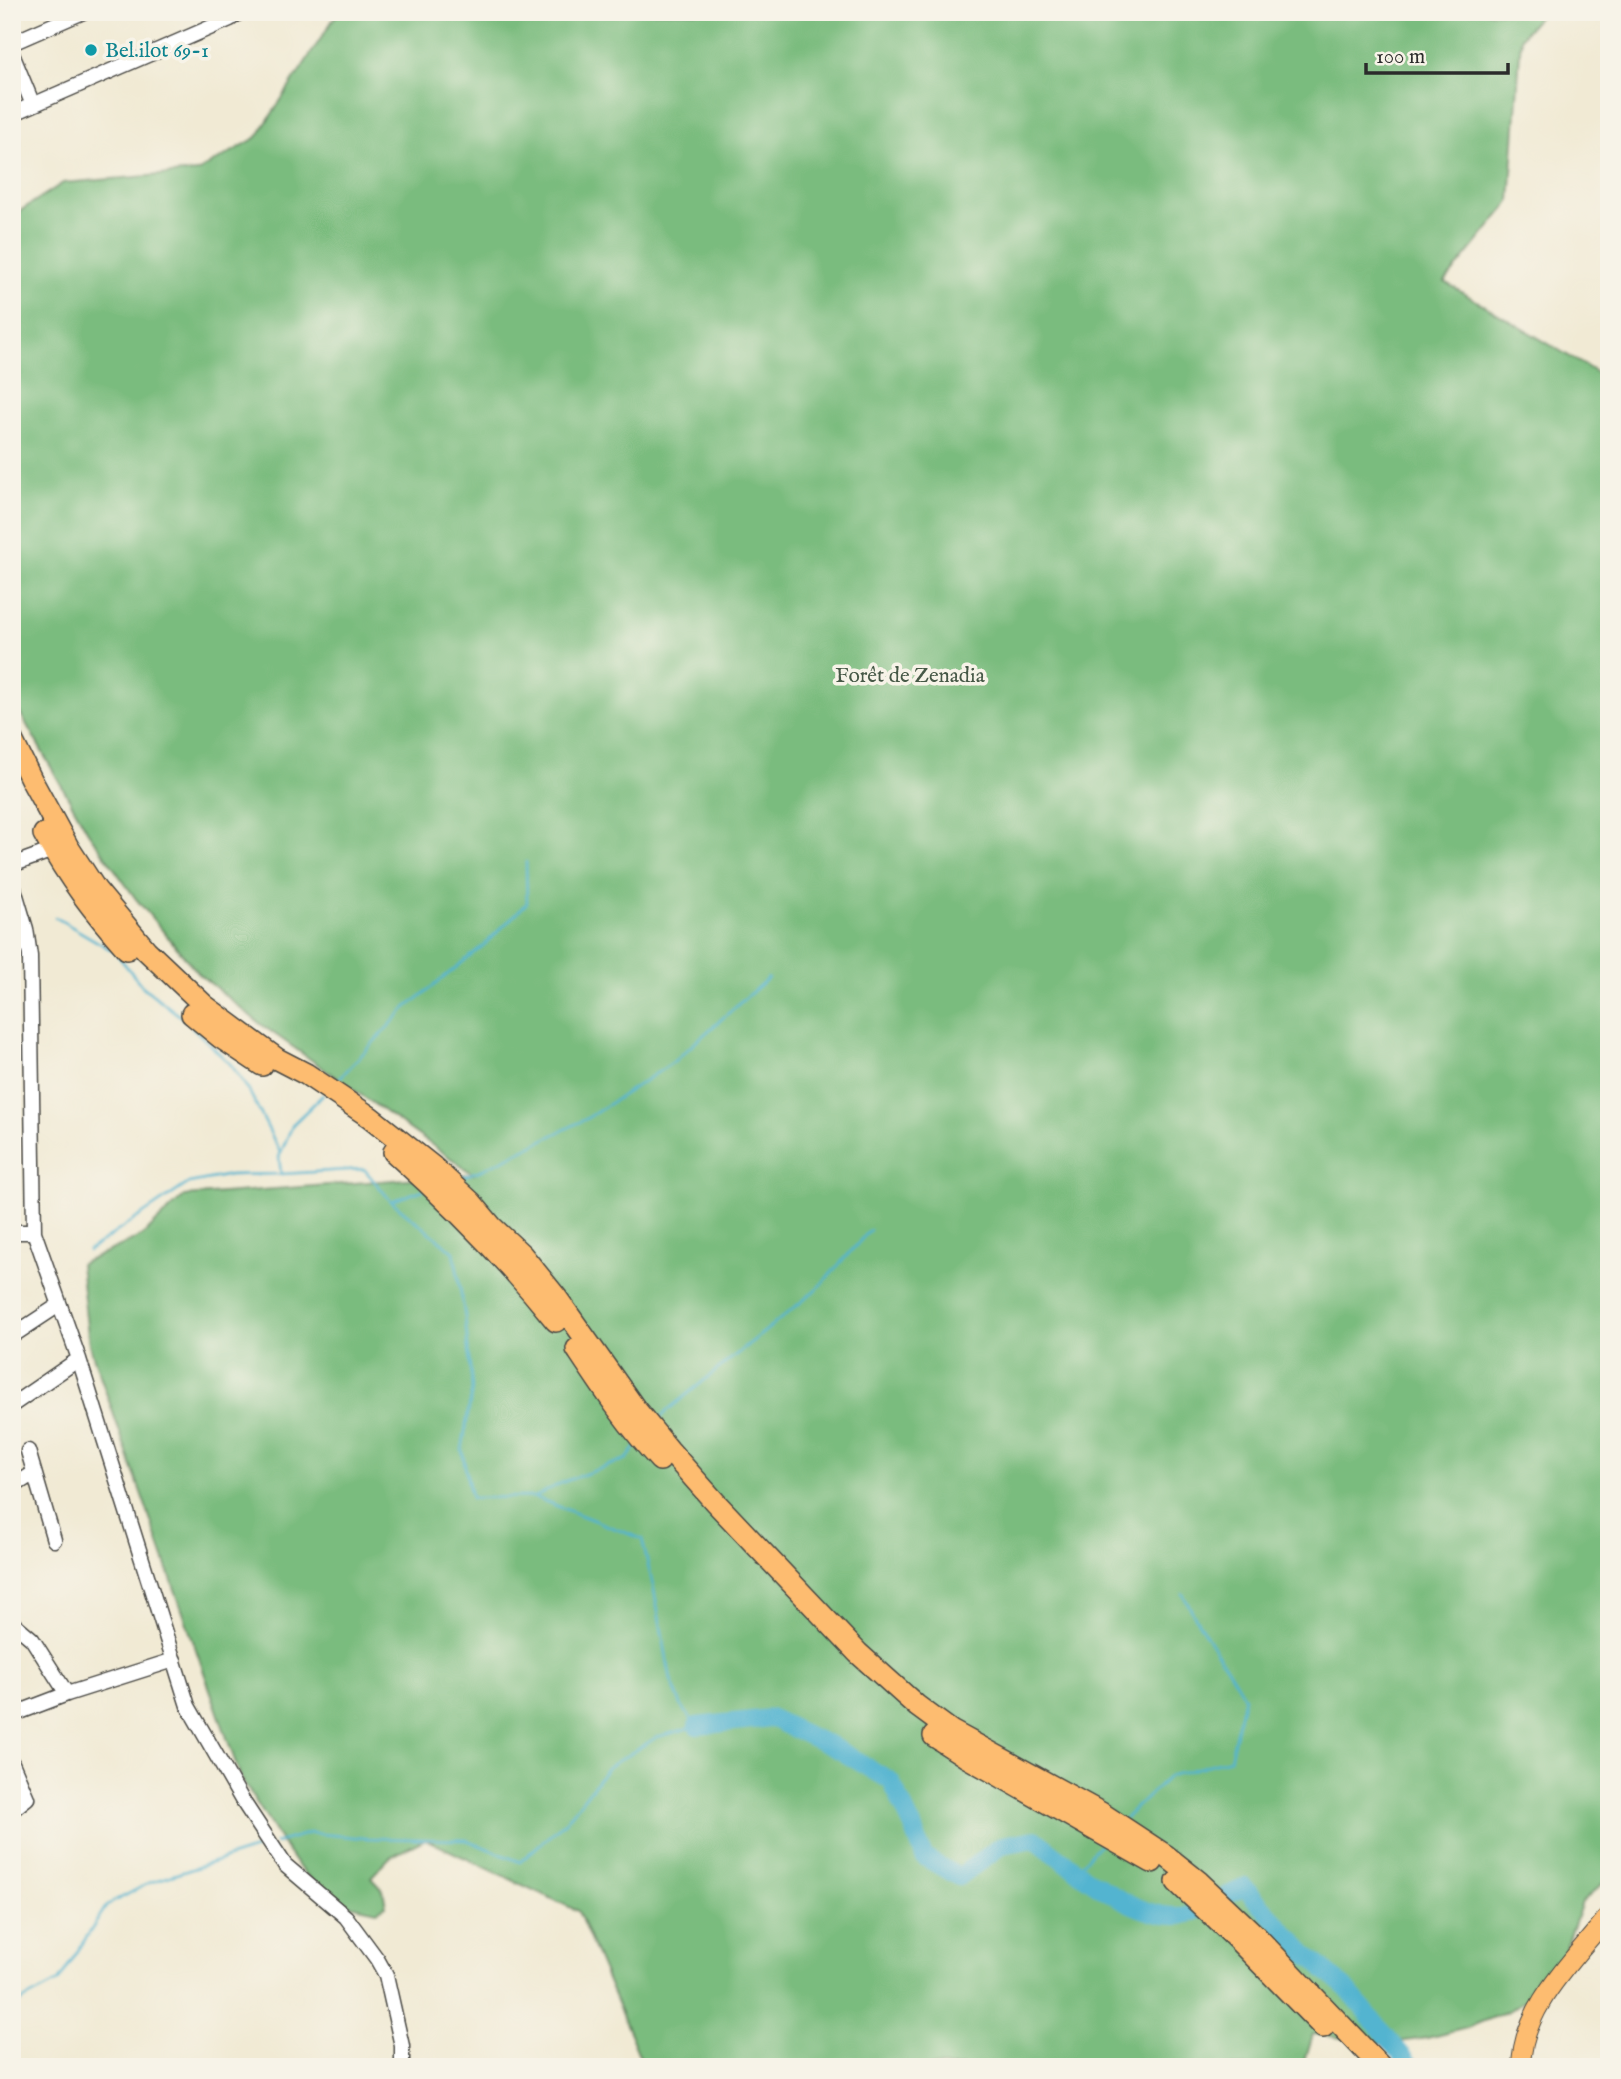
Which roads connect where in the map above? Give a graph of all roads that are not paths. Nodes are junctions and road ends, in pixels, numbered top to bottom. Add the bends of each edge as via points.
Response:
1 (83, 12) edge
2 (240, 12) edge
3 (12, 43) edge
4 (12, 54) edge
5 (33, 105) junction
6 (12, 114) edge
7 (12, 740) edge
8 (12, 773) edge
9 (53, 850) junction
10 (12, 865) edge
11 (12, 882) edge
12 (12, 1231) edge
13 (34, 1231) junction
14 (59, 1305) junction
15 (12, 1336) edge
16 (79, 1359) junction
17 (12, 1405) edge
18 (28, 1451) dead end
19 (34, 1472) junction
20 (12, 1487) edge
21 (54, 1540) dead end
22 (12, 1622) edge
23 (174, 1660) junction
24 (67, 1694) junction
25 (12, 1715) edge
26 (12, 1763) edge
27 (12, 1810) edge
28 (1609, 1915) edge
29 (402, 2067) edge
30 (1361, 2067) edge
31 (1381, 2067) edge
32 (1521, 2067) edge

1 - 3 street
2 - 5 street
4 - 5 street
5 - 6 street
7 - 31 highway via 68,847 96,890 146,950 205,1006 277,1059 370,1117 471,1202 522,1255 669,1450 858,1653 951,1731 1101,1813 1165,1855 1256,1936
8 - 9 highway
9 - 10 street
9 - 30 highway via 106,925 194,1015 249,1057 359,1124 468,1222 559,1325 639,1437 874,1688 956,1751 1145,1857 1179,1883
11 - 13 street via 30,956
12 - 13 street
13 - 14 street
14 - 15 street
14 - 16 street
16 - 17 street
16 - 23 street
18 - 19 street
19 - 20 street
19 - 21 street
22 - 24 street via 32,1639
23 - 24 street
23 - 29 street via 188,1706 285,1865 346,1917 386,1975 402,2046
24 - 25 street
26 - 27 street via 27,1798
28 - 32 main road via 1537,2009

